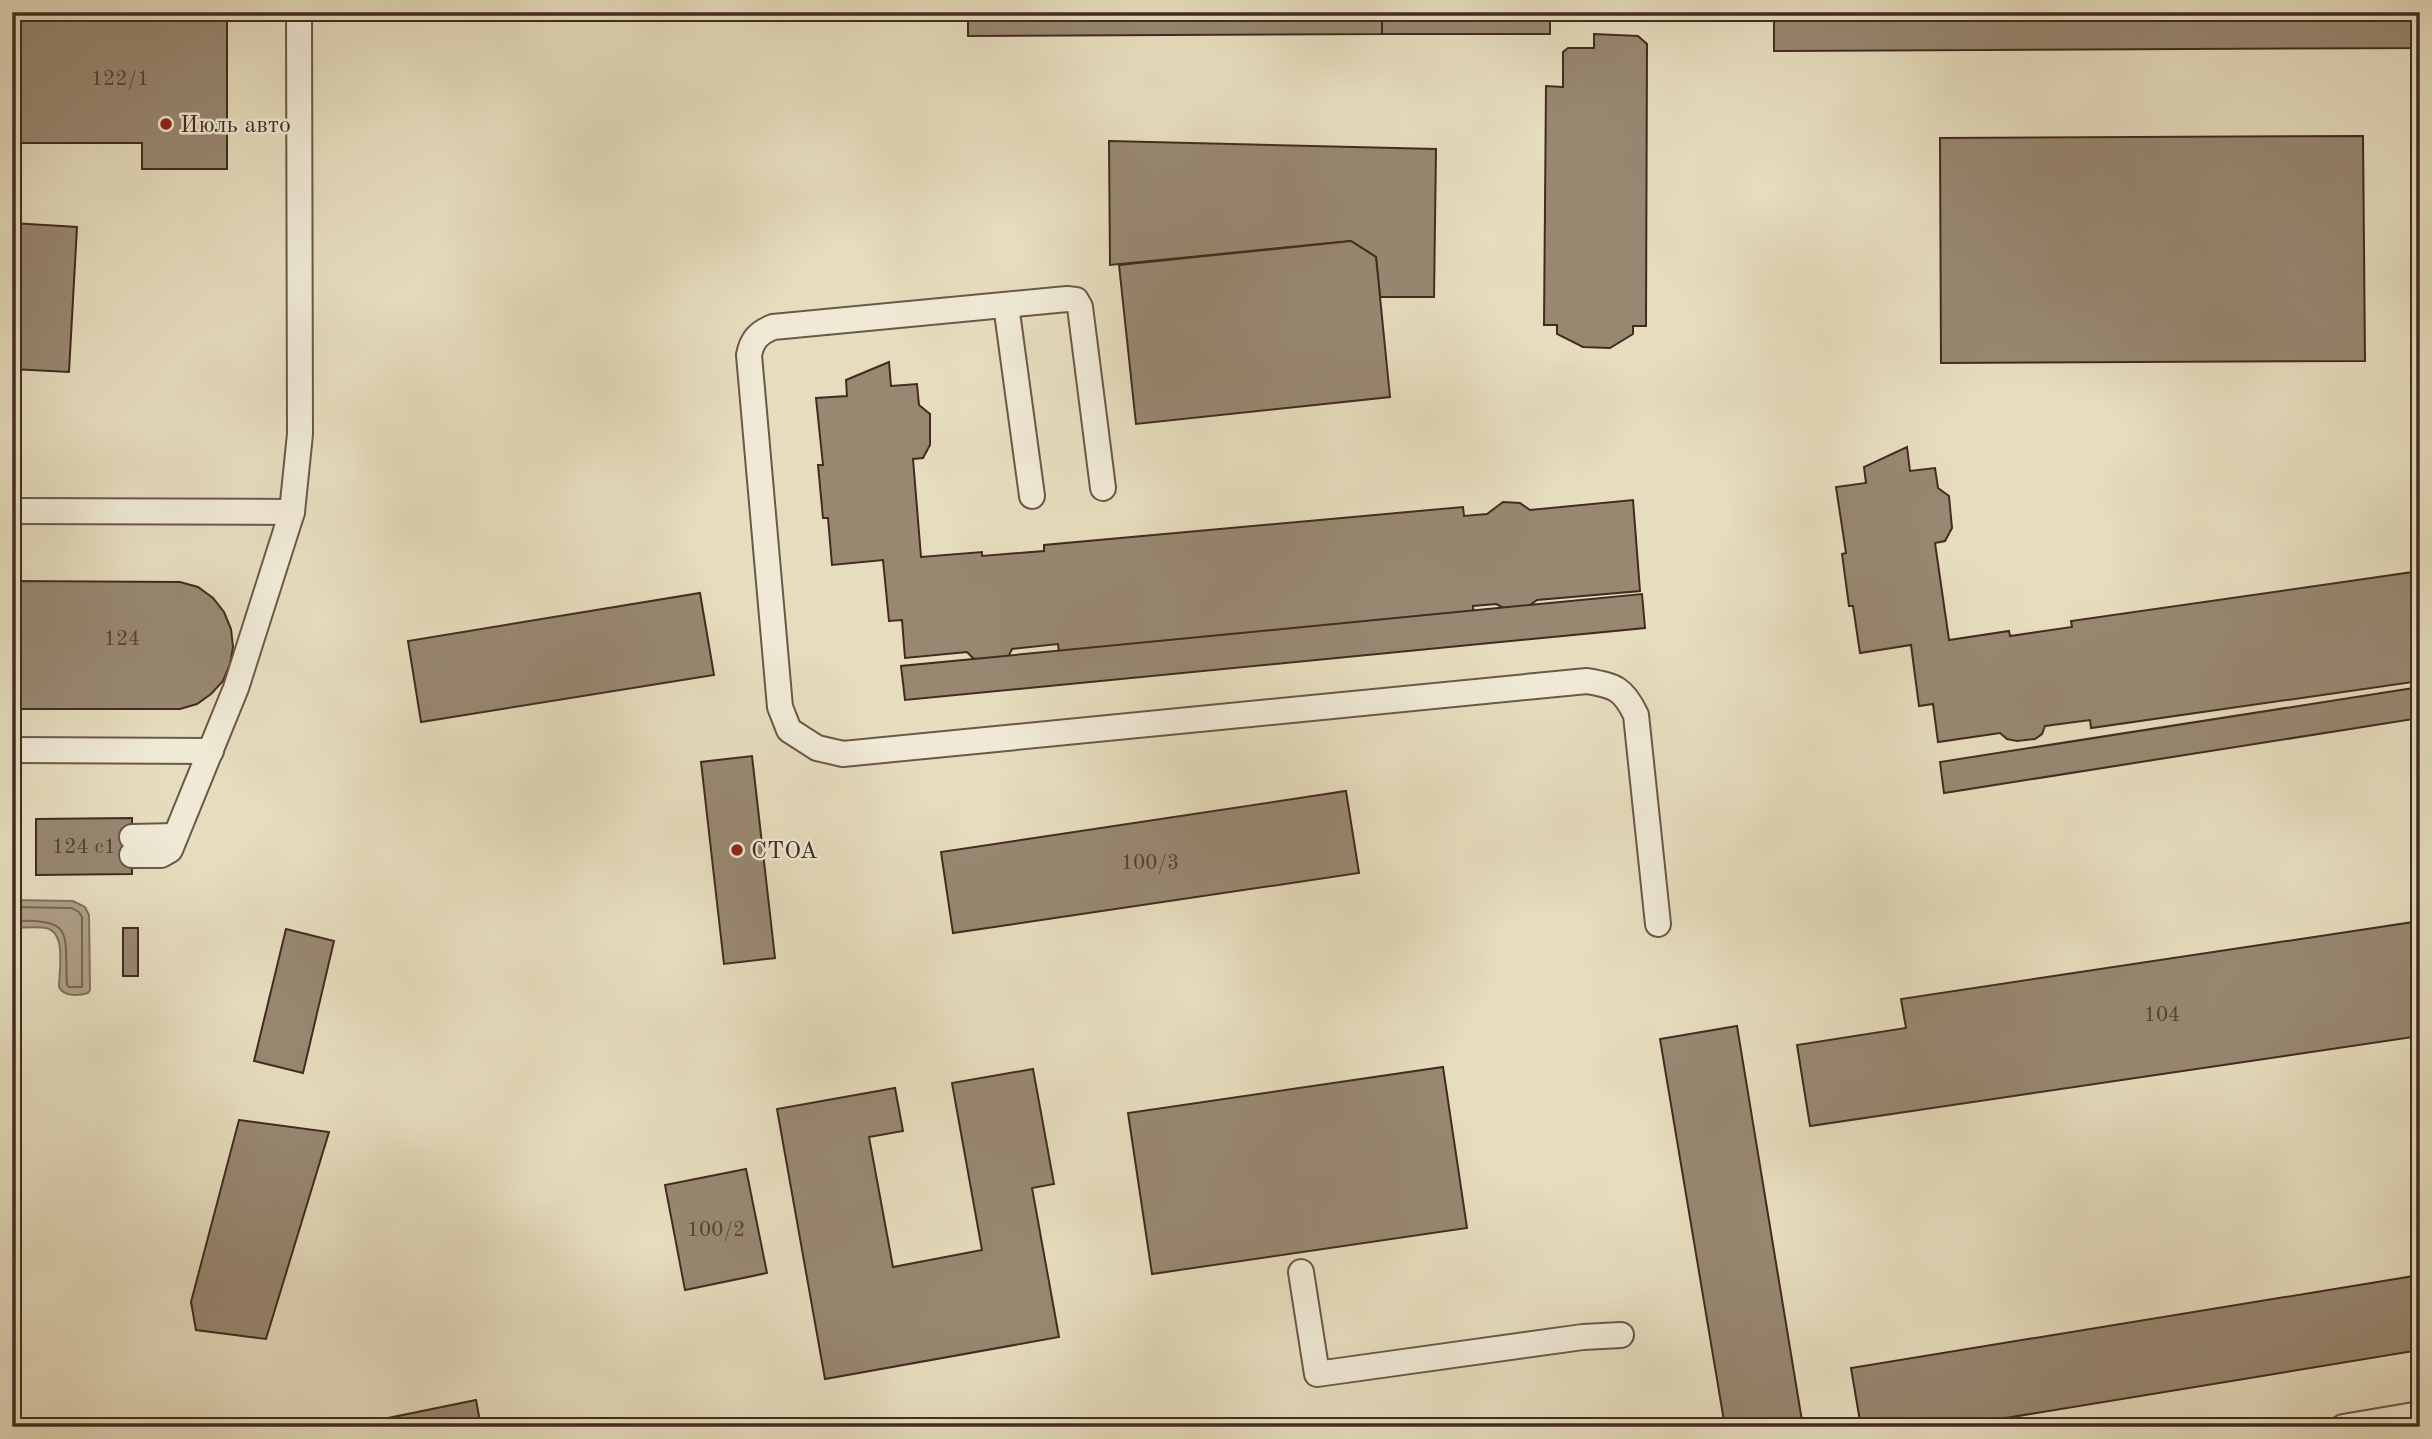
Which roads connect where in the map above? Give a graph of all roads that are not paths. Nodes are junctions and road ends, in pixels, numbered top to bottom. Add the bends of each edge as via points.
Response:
1 (299, 12) edge
2 (1006, 305) junction
3 (1103, 488) dead end
4 (1032, 496) dead end
5 (12, 511) edge
6 (292, 512) junction
7 (12, 750) edge
8 (211, 751) junction
9 (132, 846) dead end
10 (1658, 924) dead end
11 (1301, 1272) dead end
12 (1621, 1335) dead end
13 (2420, 1414) edge
14 (2343, 1427) edge

1 - 6 lane via 300,434
2 - 3 lane via 1067,299 1076,300 1080,307
2 - 4 lane
2 - 10 lane via 773,327 751,343 780,707 789,730 817,748 843,754 1587,681 1613,686 1627,696 1636,715
5 - 6 lane
6 - 8 lane
7 - 8 lane
8 - 9 lane via 170,849 161,855
11 - 12 lane via 1317,1374
13 - 14 lane

